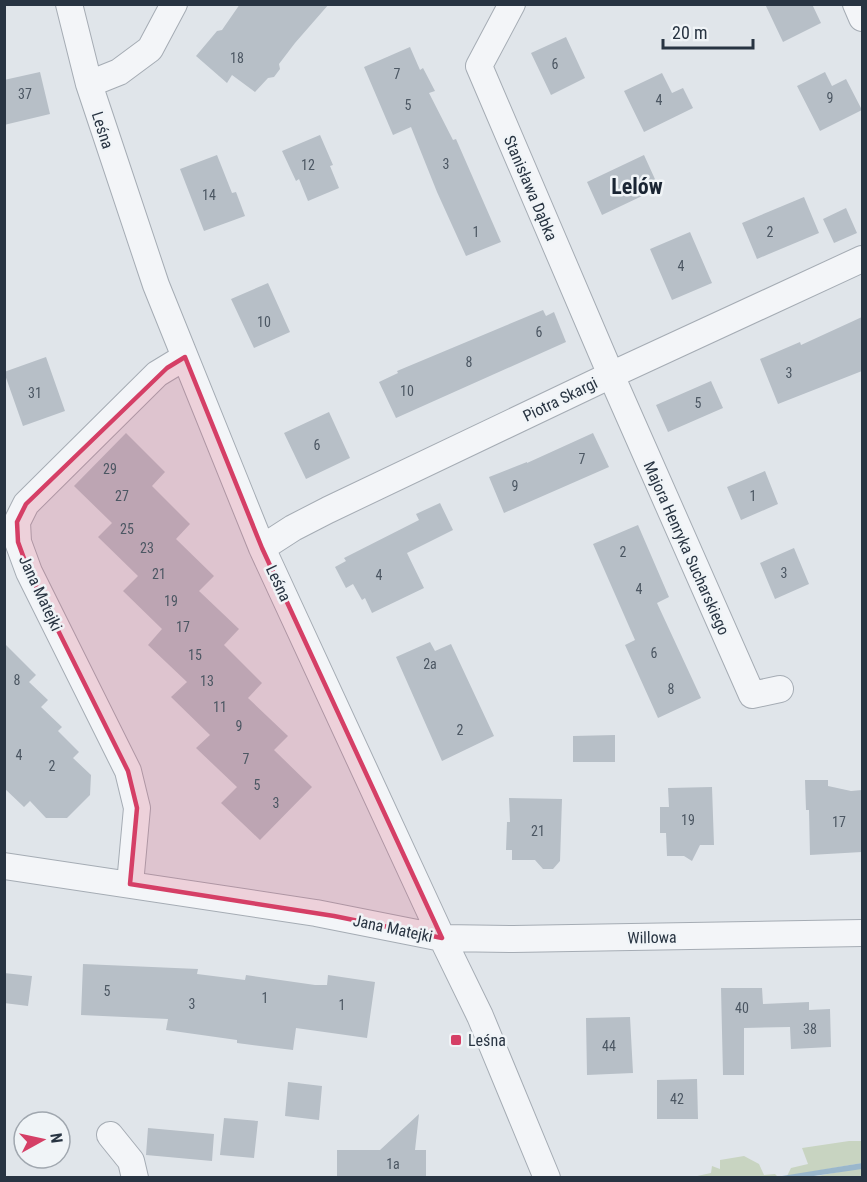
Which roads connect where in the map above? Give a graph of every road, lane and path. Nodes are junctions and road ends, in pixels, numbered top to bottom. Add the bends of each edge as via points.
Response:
1 (69, 4) edge
2 (174, 4) edge
3 (512, 4) edge
4 (856, 4) edge
5 (862, 18) edge
6 (89, 84) junction
7 (862, 259) edge
8 (185, 357) junction
9 (611, 375) junction
10 (262, 548) junction
11 (780, 688) dead end
12 (4, 866) edge
13 (130, 884) junction
14 (862, 933) edge
15 (442, 938) junction
16 (110, 1135) dead end
17 (135, 1178) edge
18 (547, 1178) edge

1 - 6 street, Leśna
2 - 6 street via 150,49 119,72
3 - 9 street, Stanisława Dąbka via 479,66
4 - 5 street
6 - 8 street, Leśna via 156,285
7 - 9 street, Piotra Skargi
8 - 10 street, Leśna
8 - 13 street, Jana Matejki via 158,374 26,504 17,522 18,542 29,572 128,771 137,808
9 - 10 street, Piotra Skargi via 328,510
9 - 11 street, Majora Henryka Sucharskiego via 752,695
10 - 15 street, Leśna
12 - 13 street, Jana Matejki
13 - 15 street, Jana Matejki via 334,916
14 - 15 street, Willowa
15 - 18 street, Leśna via 480,1016
16 - 17 street via 130,1161

